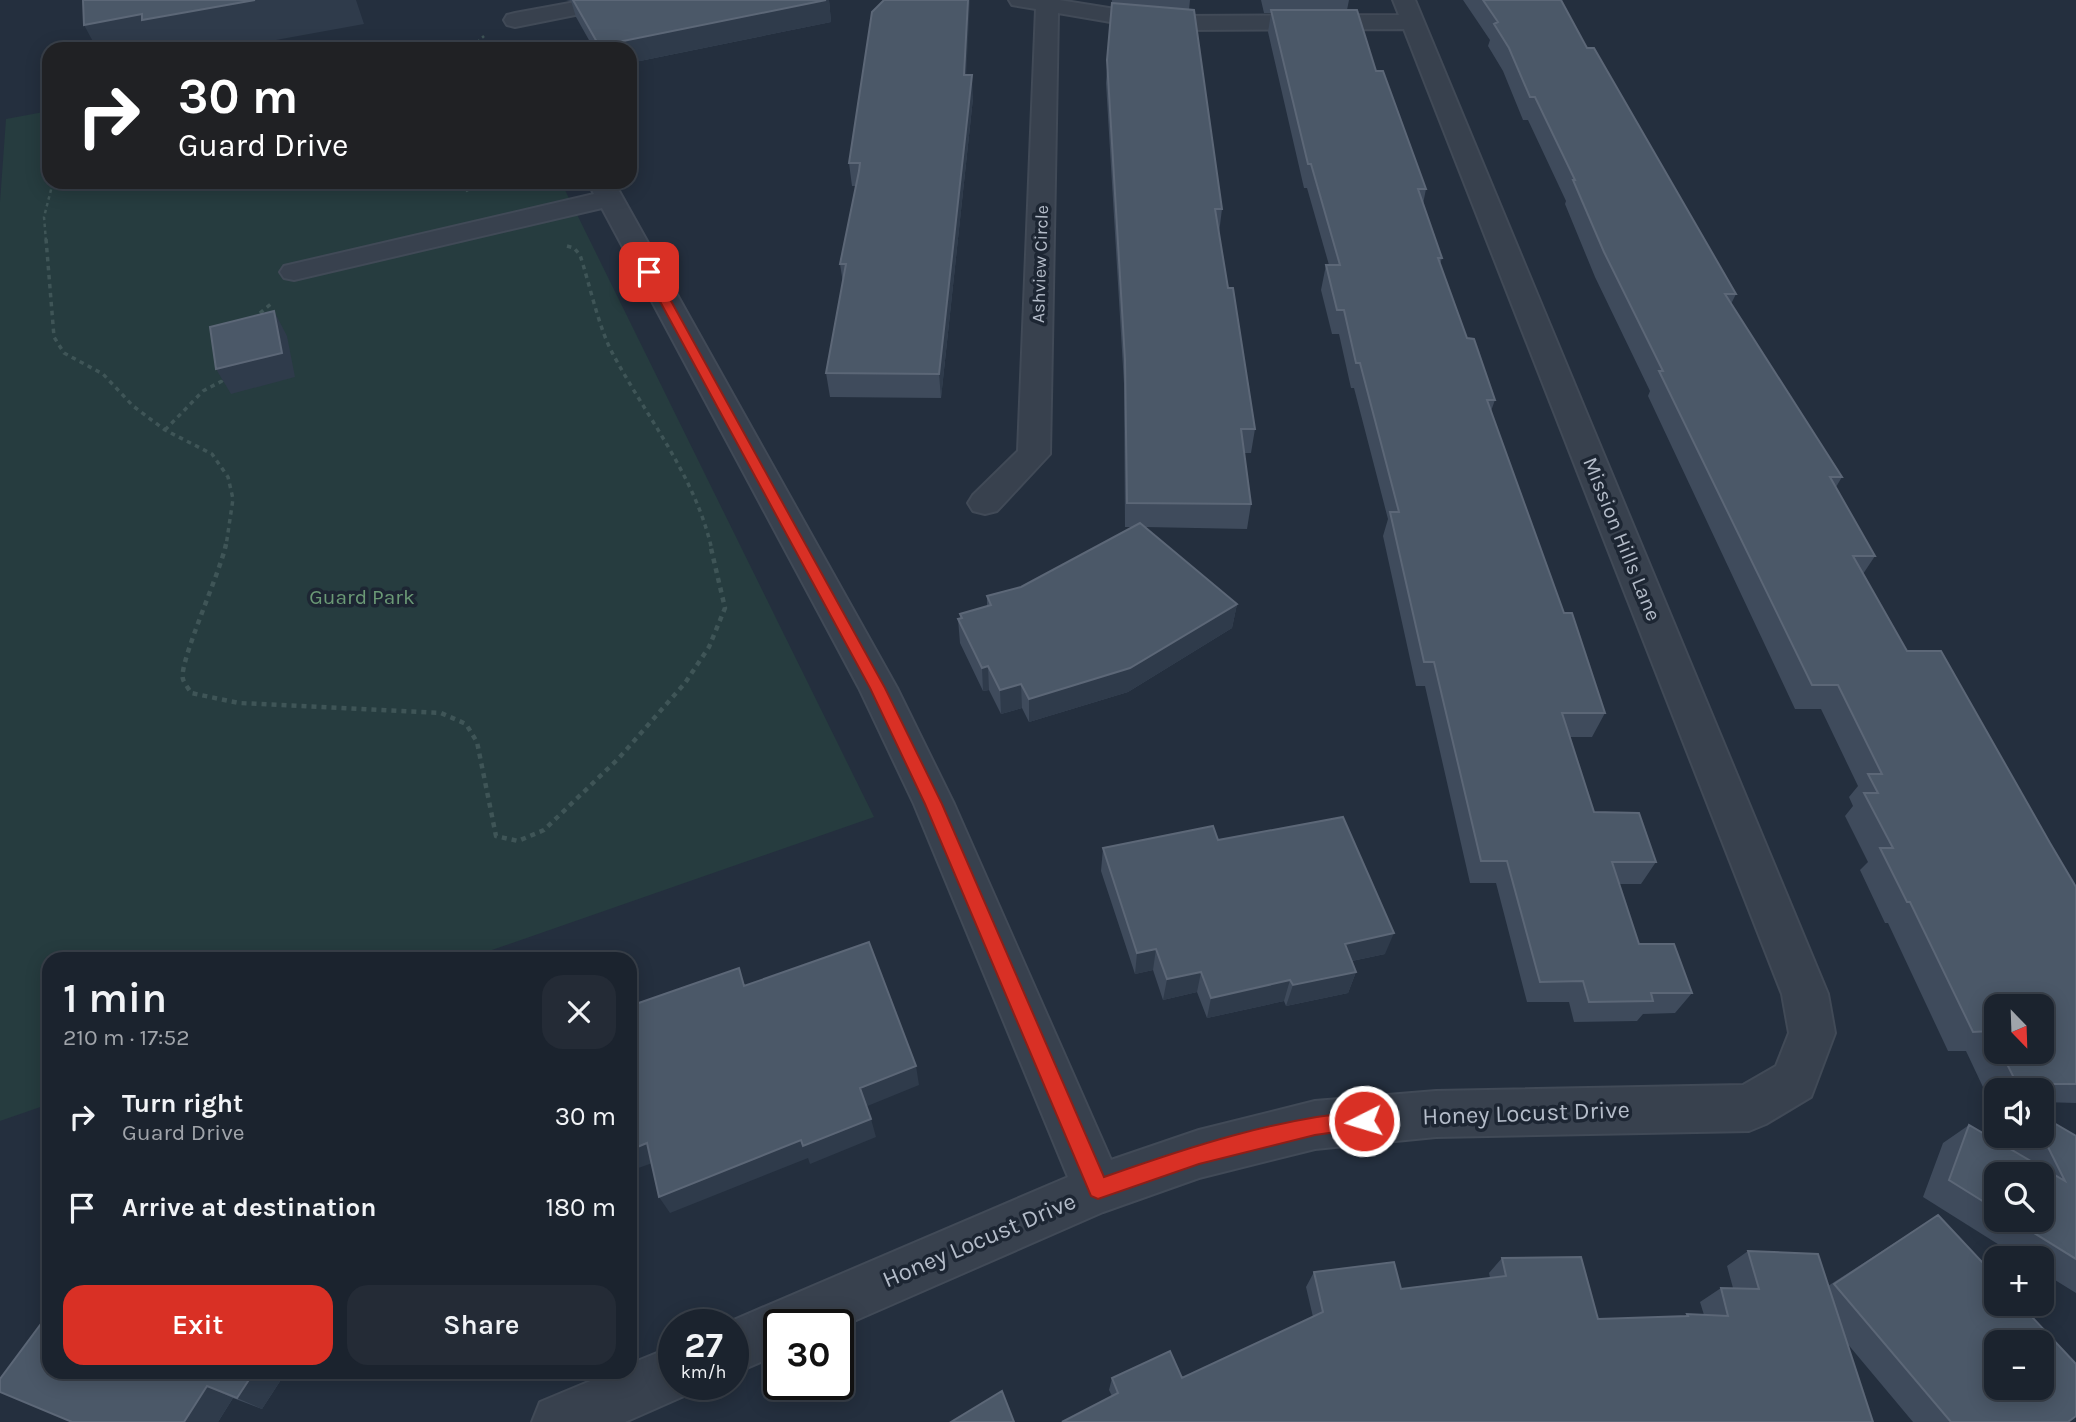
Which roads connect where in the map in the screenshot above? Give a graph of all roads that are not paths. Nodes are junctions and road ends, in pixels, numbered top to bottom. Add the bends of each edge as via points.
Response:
1 (504, 0) edge
2 (620, 0) edge
3 (1020, 0) edge
4 (1047, 5) junction
5 (1409, 11) edge
6 (605, 190) edge
7 (295, 272) dead end
8 (985, 503) dead end
9 (1794, 1081) joint
10 (1098, 1189) junction
11 (822, 1309) edge
12 (658, 1380) edge
13 (560, 1422) edge

1 - 2 street via 520,30
3 - 4 street
4 - 5 street via 1181,23
4 - 8 street, Ashview Circle via 1034,454
5 - 9 street, Mission Hills Lane via 1805,994 1812,1032
6 - 7 street
6 - 10 street via 878,688 934,804
9 - 10 street, Honey Locust Drive via 1749,1108 1436,1114 1315,1125 1199,1154
10 - 11 street, Honey Locust Drive
12 - 13 street

